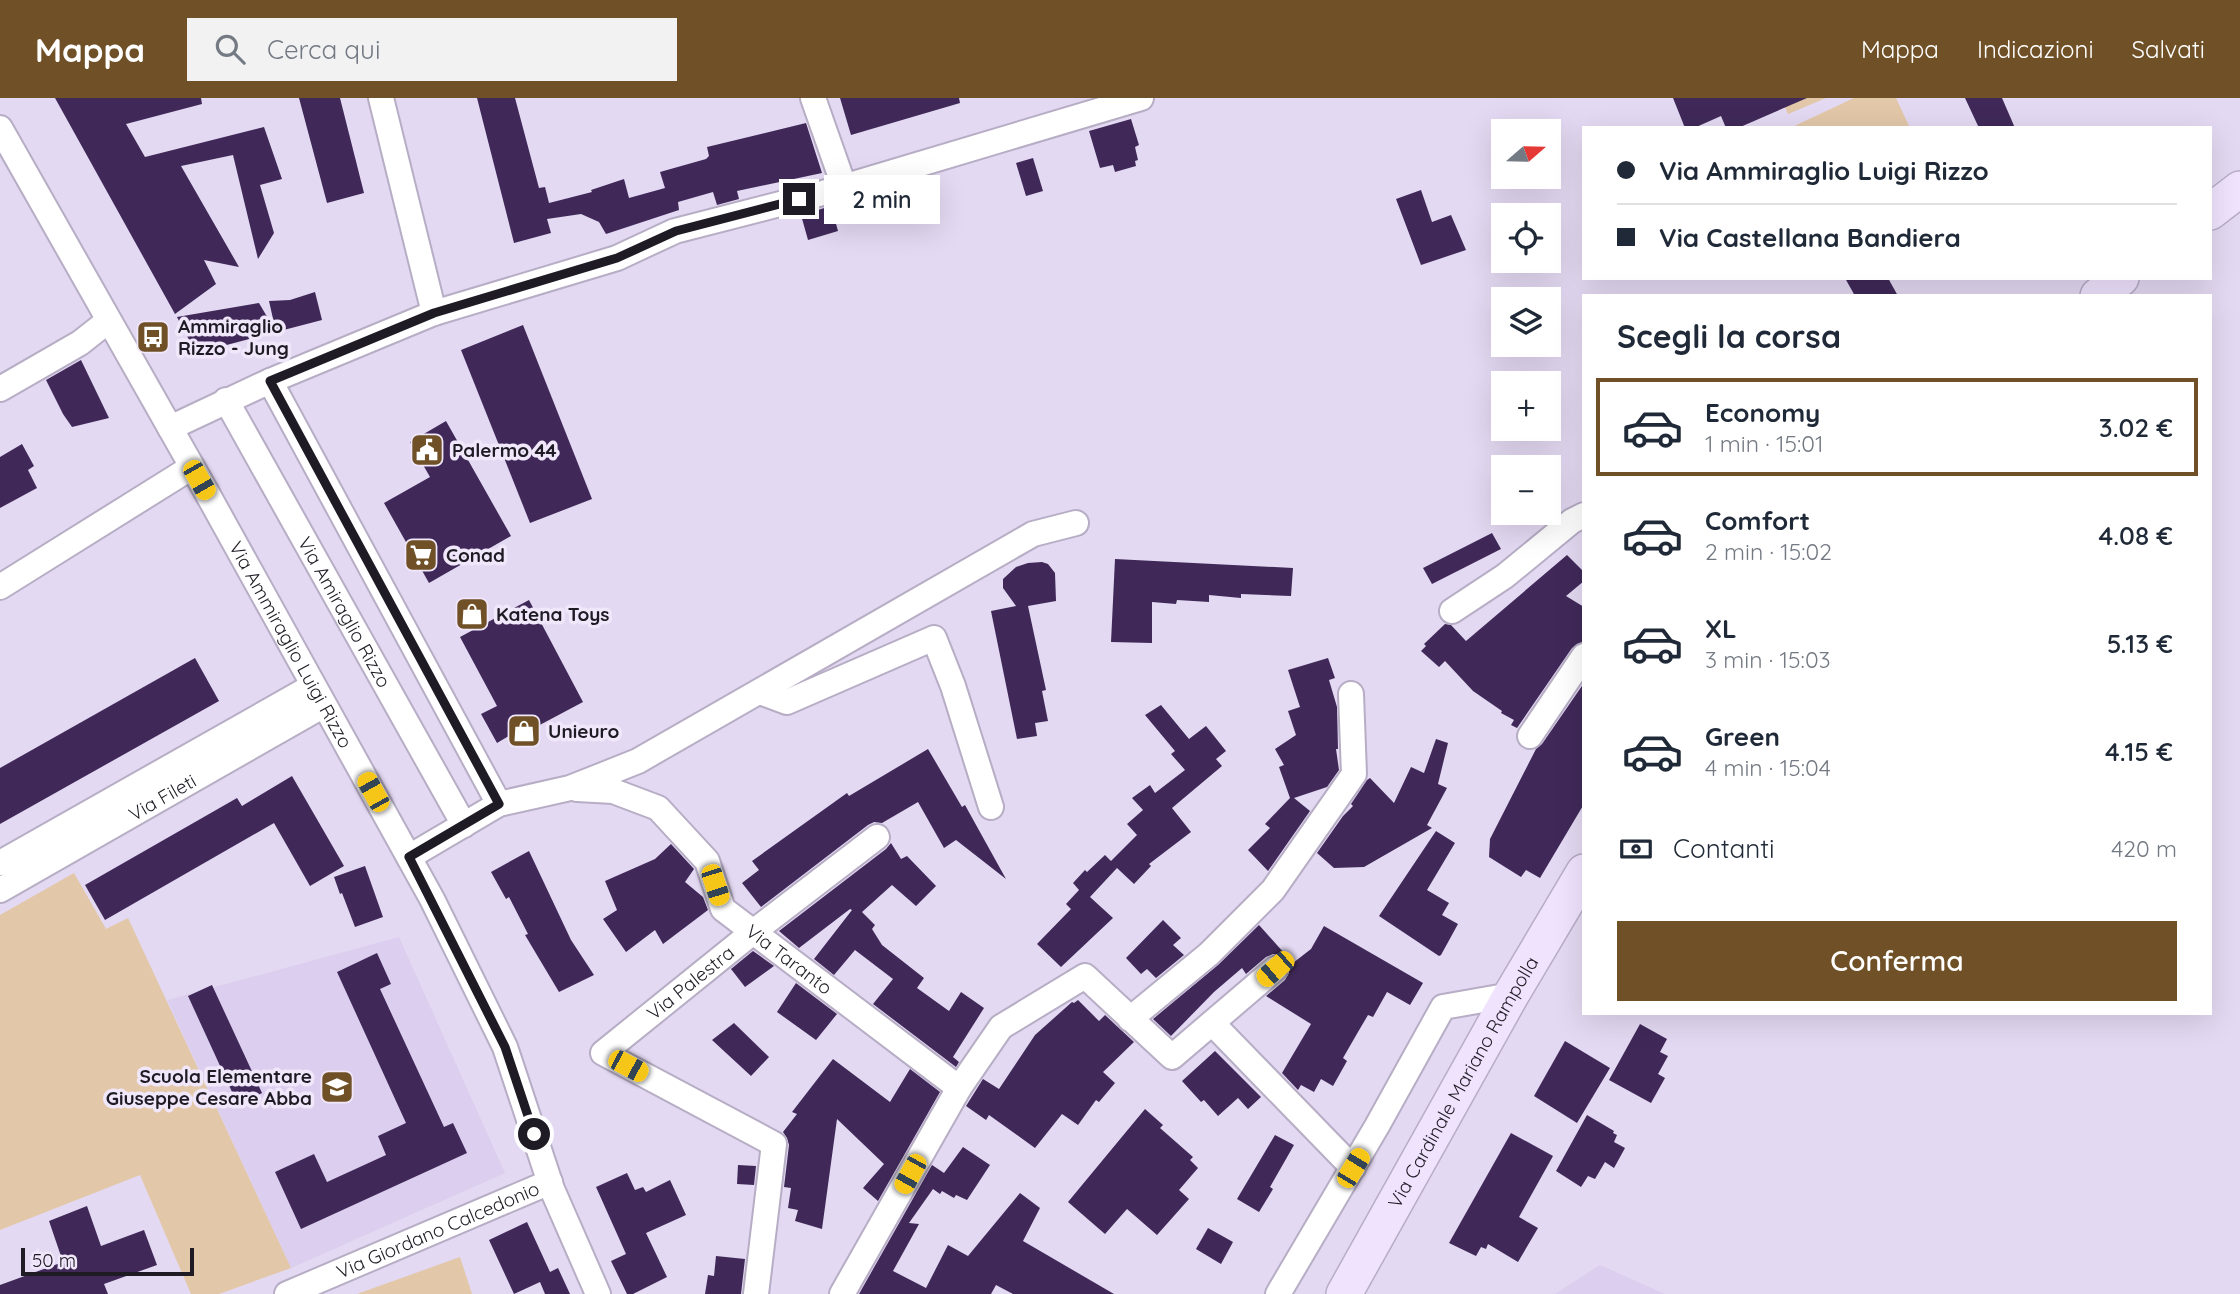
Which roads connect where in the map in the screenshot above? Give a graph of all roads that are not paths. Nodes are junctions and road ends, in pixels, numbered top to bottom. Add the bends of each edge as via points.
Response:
1 (381, 98) edge
2 (813, 98) edge
3 (1141, 98) edge
4 (0, 128) edge
5 (844, 186) junction
6 (2240, 189) edge
7 (2212, 210) edge
8 (2118, 280) edge
9 (2101, 294) edge
10 (434, 313) junction
11 (108, 321) junction
12 (270, 381) junction
13 (0, 389) edge
14 (226, 400) junction
15 (170, 428) junction
16 (192, 467) junction
17 (1582, 516) edge
18 (1076, 523) dead end
19 (0, 587) edge
20 (1452, 611) dead end
21 (1582, 659) edge
22 (760, 692) junction
23 (1351, 694) dead end
24 (319, 695) junction
25 (1530, 736) dead end
26 (570, 788) junction
27 (499, 804) junction
28 (991, 807) dead end
29 (464, 825) junction
30 (877, 837) dead end
31 (409, 857) junction
32 (0, 863) edge
33 (1582, 875) edge
34 (0, 890) edge
35 (753, 932) junction
36 (1275, 969) dead end
37 (1511, 995) junction
38 (1130, 1019) junction
39 (1212, 1023) junction
40 (959, 1088) junction
41 (1353, 1168) junction
42 (550, 1182) junction
43 (287, 1294) edge
44 (598, 1294) edge
45 (756, 1294) edge
46 (842, 1294) edge
47 (1278, 1294) edge
48 (1345, 1294) edge

1 - 10 street
2 - 5 street
3 - 5 street
4 - 11 street, Via Ammiraglio Luigi Rizzo
5 - 10 street via 676,231 617,258
6 - 7 street
8 - 9 street
10 - 12 street
11 - 13 street via 80,343
11 - 15 street, Via Ammiraglio Luigi Rizzo
12 - 14 street
12 - 27 street
14 - 15 street
14 - 29 street, Via Amiraglio Rizzo
15 - 16 street, Via Ammiraglio Luigi Rizzo
16 - 19 street
16 - 24 street, Via Ammiraglio Luigi Rizzo
17 - 20 street
18 - 22 street via 1033,534
21 - 25 street
22 - 26 street via 638,761
22 - 28 street via 788,702 934,638
23 - 38 street via 1354,774 1273,890 1209,954
24 - 31 street, Via Ammiraglio Luigi Rizzo
24 - 32 street, Via Fileti
24 - 34 street, Via Fileti
26 - 27 street
26 - 35 street, Via Taranto via 613,791 658,808 707,861 723,909
27 - 29 street
29 - 31 street
30 - 35 street, Via Palestra
31 - 42 street, Via Ammiraglio Luigi Rizzo via 505,1047
33 - 37 street, Via Cardinale Mariano Rampolla
35 - 40 street, Via Taranto
35 - 45 street, Via Palestra via 603,1053 774,1144
36 - 39 street
37 - 41 street via 1443,1007
37 - 48 street, Via Cardinale Mariano Rampolla
38 - 39 street via 1172,1057
38 - 40 street via 1085,976 1001,1027
39 - 41 street
40 - 46 street
41 - 47 street
42 - 43 street, Via Giordano Calcedonio
42 - 44 street, Via Ammiraglio Luigi Rizzo

